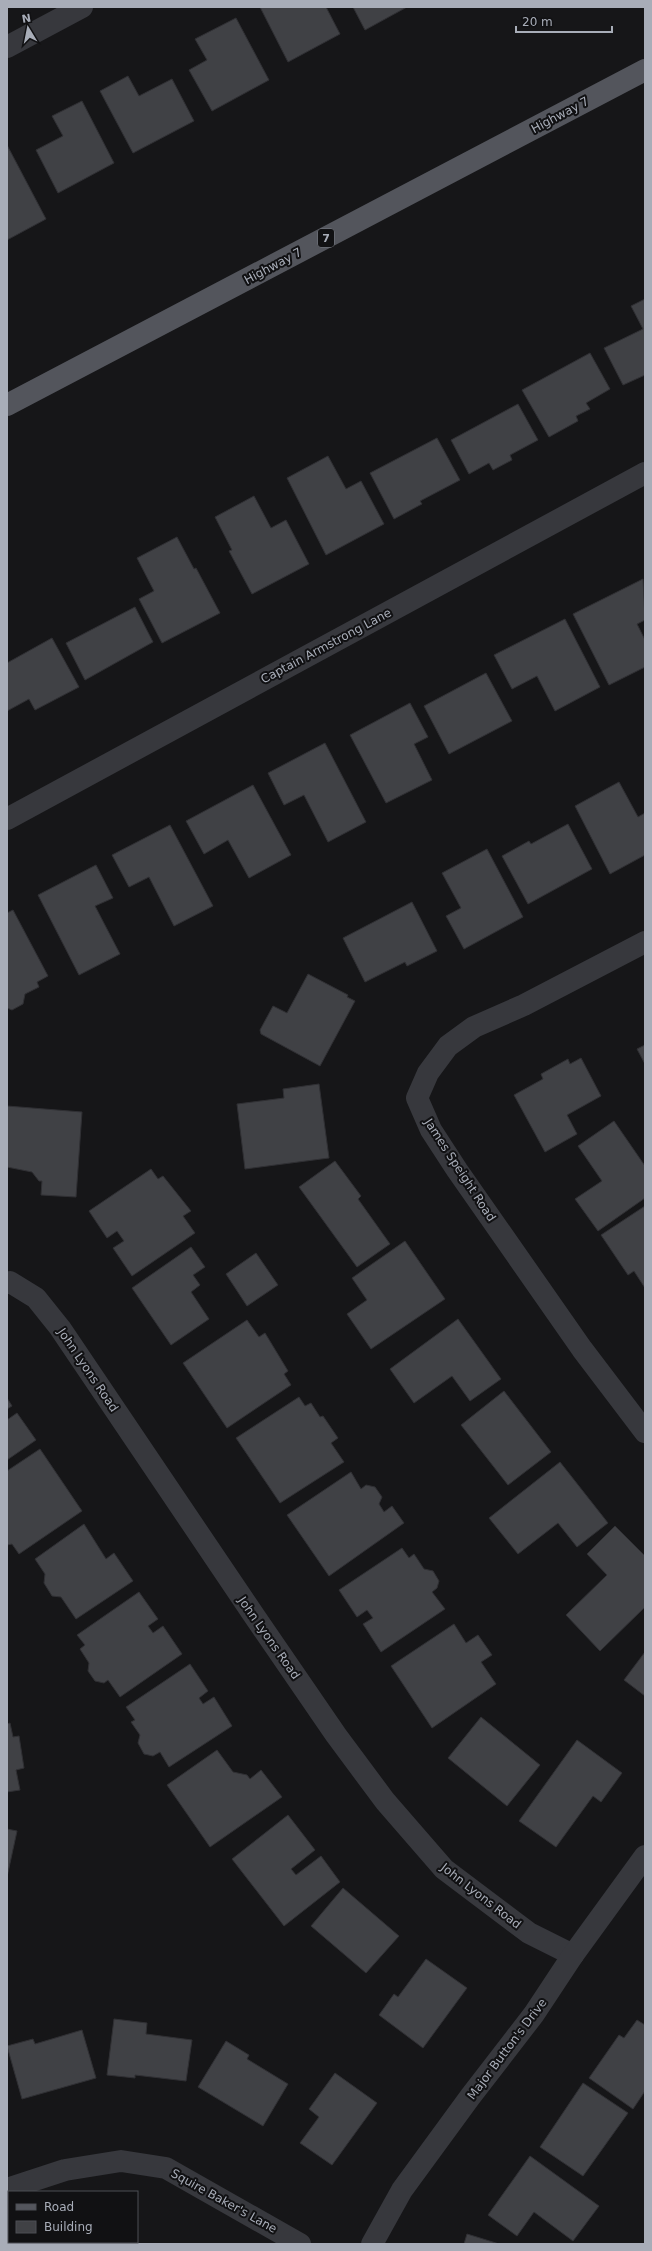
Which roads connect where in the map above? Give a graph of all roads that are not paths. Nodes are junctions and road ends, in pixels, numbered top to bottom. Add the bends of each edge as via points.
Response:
1 (82, 7) edge
2 (7, 47) edge
3 (645, 70) edge
4 (7, 405) edge
5 (645, 473) edge
6 (7, 819) edge
7 (645, 942) edge
8 (7, 1283) edge
9 (645, 1432) edge
10 (645, 1856) edge
11 (573, 1955) junction
12 (7, 2189) edge
13 (300, 2244) edge
14 (372, 2244) edge

1 - 2 street
3 - 4 main road, Highway 7 / 7
5 - 6 street, Captain Armstrong Lane
7 - 9 street, James Speight Road via 524,1005 474,1027 448,1046 428,1073 417,1098 432,1130 457,1170 582,1349
8 - 11 street, John Lyons Road via 10,1282 36,1298 60,1328 246,1605 385,1801 444,1869 528,1933
10 - 11 street, Major Button's Drive
11 - 14 street, Major Button's Drive via 534,2014 402,2190
12 - 13 street, Squire Baker's Lane via 65,2170 121,2161 166,2168

